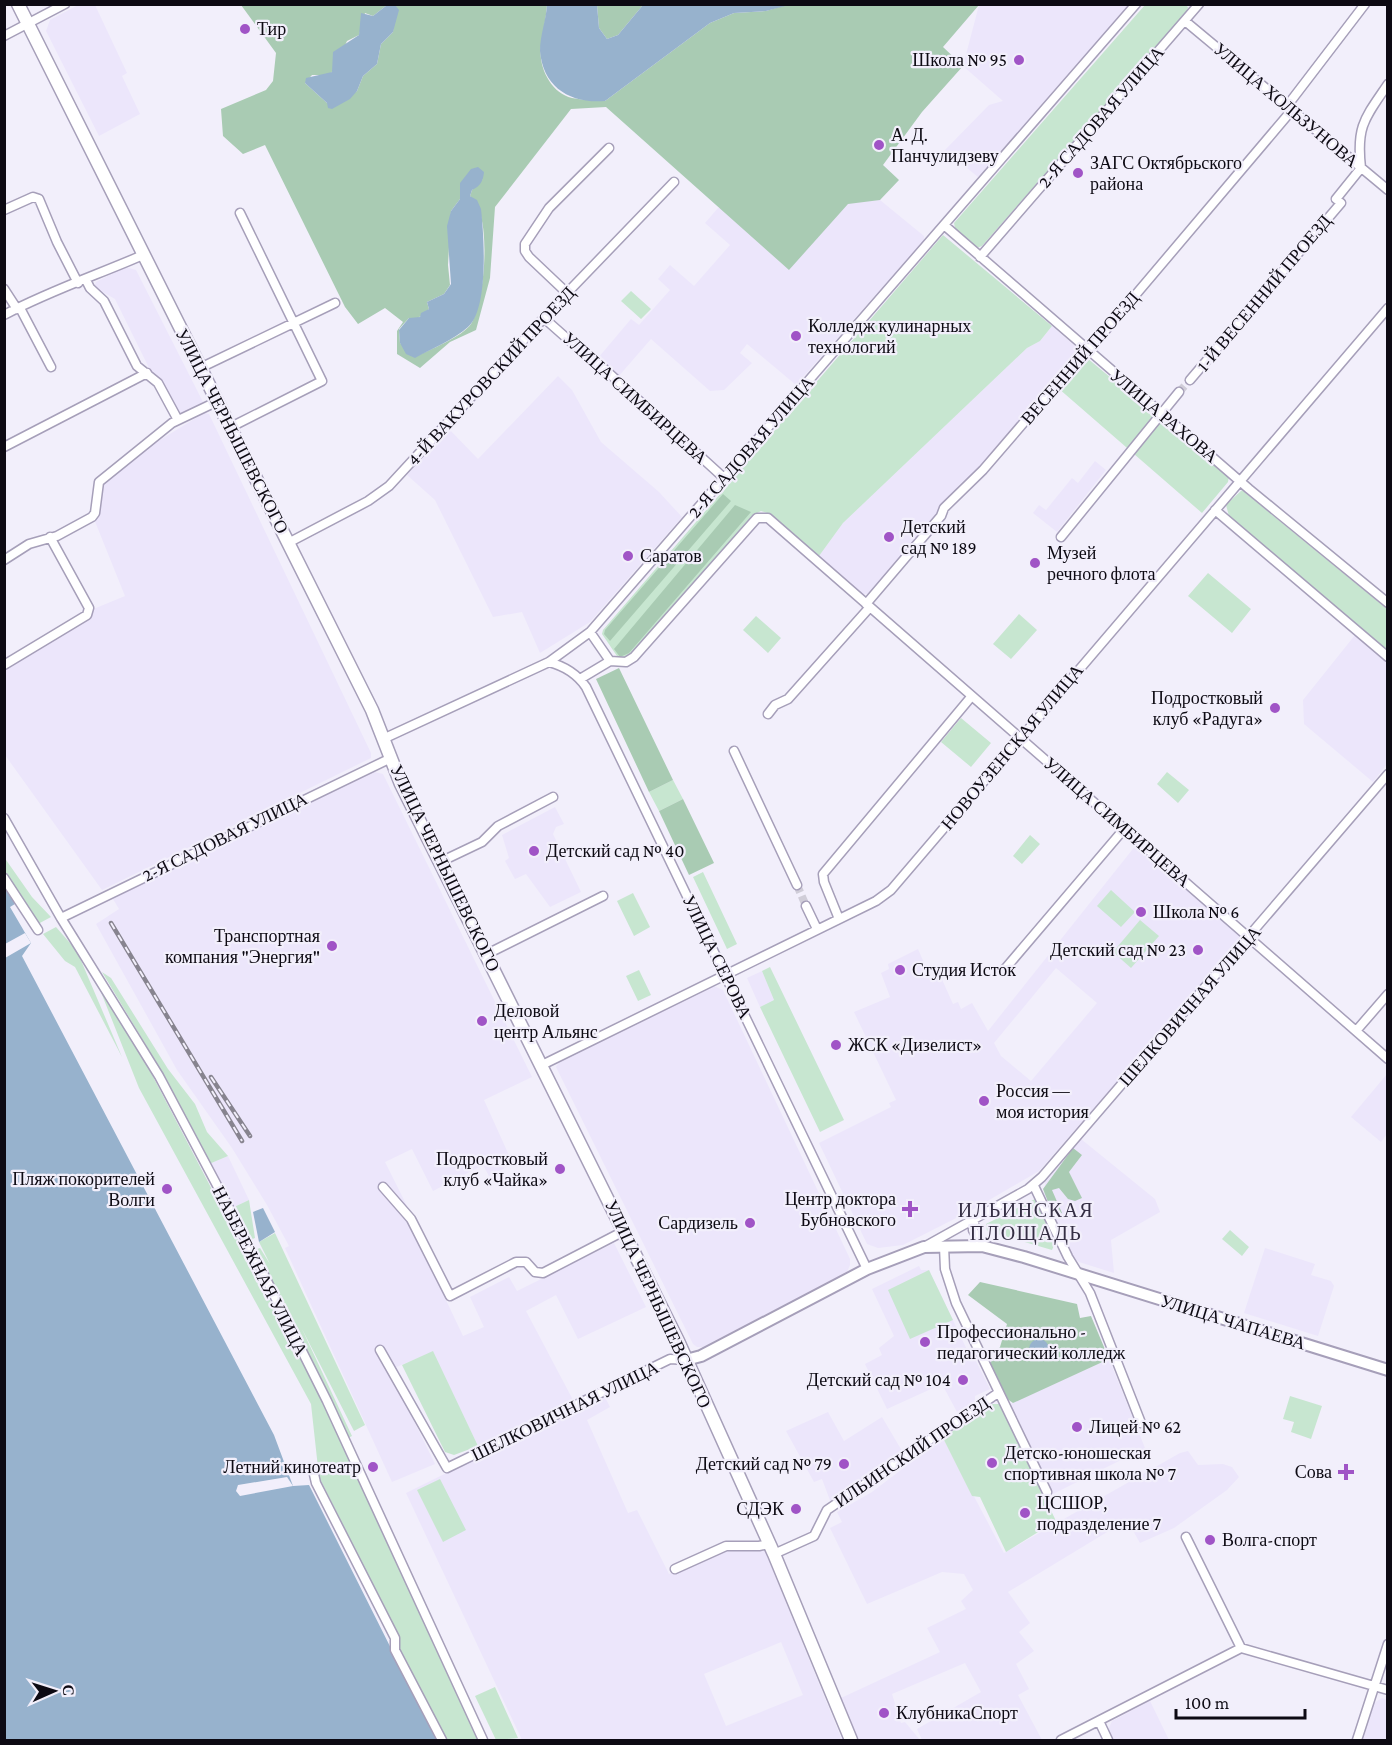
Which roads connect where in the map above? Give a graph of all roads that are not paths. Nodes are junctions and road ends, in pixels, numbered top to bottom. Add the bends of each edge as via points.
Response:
1 (18, 4) edge
2 (65, 4) edge
3 (1136, 4) edge
4 (1365, 4) edge
5 (1197, 5) edge
6 (1185, 21) junction
7 (28, 24) junction
8 (4, 36) edge
9 (1388, 84) edge
10 (1290, 108) junction
11 (609, 148) dead end
12 (1361, 168) junction
13 (674, 182) dead end
14 (1388, 190) edge
15 (4, 210) edge
16 (240, 213) dead end
17 (944, 225) junction
18 (143, 255) junction
19 (980, 257) junction
20 (82, 281) junction
21 (4, 289) edge
22 (567, 293) junction
23 (335, 303) dead end
24 (19, 308) junction
25 (1388, 308) edge
26 (4, 315) edge
27 (545, 319) junction
28 (295, 324) junction
29 (1088, 351) junction
30 (51, 368) dead end
31 (200, 368) junction
32 (147, 373) junction
33 (1190, 380) tunnel mouth
34 (1179, 392) tunnel mouth
35 (216, 402) junction
36 (1162, 414) junction
37 (178, 420) junction
38 (229, 428) junction
39 (4, 447) edge
40 (724, 478) junction
41 (1239, 479) junction
42 (1215, 510) junction
43 (50, 537) junction
44 (1061, 537) dead end
45 (288, 543) junction
46 (4, 560) edge
47 (1388, 603) edge
48 (868, 605) junction
49 (590, 632) junction
50 (1388, 657) edge
51 (549, 662) junction
52 (610, 662) junction
53 (4, 665) edge
54 (580, 679) junction
55 (971, 697) junction
56 (768, 714) dead end
57 (1019, 738) junction
58 (383, 739) junction
59 (734, 751) dead end
60 (390, 758) junction
61 (1388, 774) edge
62 (554, 797) dead end
63 (4, 818) edge
64 (1124, 829) junction
65 (440, 862) junction
66 (4, 878) edge
67 (797, 885) tunnel mouth
68 (603, 896) dead end
69 (807, 906) tunnel mouth
70 (61, 918) junction
71 (839, 919) junction
72 (38, 930) dead end
73 (817, 930) junction
74 (1250, 936) junction
75 (487, 954) junction
76 (1004, 970) dead end
77 (725, 974) junction
78 (1388, 994) edge
79 (1356, 1031) junction
80 (1388, 1045) edge
81 (1384, 1056) edge
82 (542, 1065) junction
83 (1034, 1186) junction
84 (382, 1187) dead end
85 (975, 1218) junction
86 (624, 1231) junction
87 (944, 1246) junction
88 (982, 1246) junction
89 (924, 1248) junction
90 (867, 1269) junction
91 (1078, 1274) junction
92 (380, 1350) dead end
93 (686, 1360) junction
94 (1388, 1370) edge
95 (998, 1393) junction
96 (1141, 1423) dead end
97 (313, 1470) dead end
98 (1047, 1492) dead end
99 (1186, 1537) dead end
100 (771, 1549) junction
101 (675, 1569) dead end
102 (1388, 1644) edge
103 (1241, 1648) junction
104 (1374, 1686) junction
105 (1388, 1690) edge
106 (1099, 1721) junction
107 (442, 1740) edge
108 (483, 1740) edge
109 (851, 1740) edge
110 (1061, 1740) edge
111 (1108, 1740) edge
112 (1358, 1740) edge

1 - 7 main road, УЛИЦА ЧЕРНЫШЕВСКОГО
2 - 7 street
3 - 17 street, 2-Я САДОВАЯ УЛИЦА
4 - 10 street, ВЕСЕННИЙ ПРОЕЗД
5 - 6 street, 2-Я САДОВАЯ УЛИЦА
6 - 10 street, УЛИЦА ХОЛЬЗУНОВА
6 - 19 street, 2-Я САДОВАЯ УЛИЦА
7 - 8 street
7 - 18 main road, УЛИЦА ЧЕРНЫШЕВСКОГО
9 - 12 street via 1363,122 1358,141
10 - 12 street, УЛИЦА ХОЛЬЗУНОВА
10 - 29 street, ВЕСЕННИЙ ПРОЕЗД
11 - 22 street via 549,208 525,244 525,251
12 - 14 street, УЛИЦА ХОЛЬЗУНОВА
12 - 33 street, 1-Й ВЕСЕННИЙ ПРОЕЗД via 1336,199 1341,203
13 - 22 street, 4-Й ВАКУРОВСКИЙ ПРОЕЗД
15 - 20 street via 36,197
16 - 28 street
17 - 19 street, УЛИЦА РАХОВА
17 - 40 street, 2-Я САДОВАЯ УЛИЦА
18 - 20 street
18 - 31 main road, УЛИЦА ЧЕРНЫШЕВСКОГО
19 - 29 street, УЛИЦА РАХОВА
20 - 24 street
20 - 32 street via 104,301 137,366
21 - 24 street
22 - 27 street, 4-Й ВАКУРОВСКИЙ ПРОЕЗД
23 - 28 street
24 - 26 street
24 - 30 street
25 - 41 street, НОВОУЗЕНСКАЯ УЛИЦА
27 - 40 street, УЛИЦА СИМБИРЦЕВА via 589,354
27 - 45 street, 4-Й ВАКУРОВСКИЙ ПРОЕЗД via 389,486
28 - 31 street
28 - 38 street via 322,381
29 - 36 street, УЛИЦА РАХОВА
29 - 48 street, ВЕСЕННИЙ ПРОЕЗД via 983,470 944,508
31 - 35 main road, УЛИЦА ЧЕРНЫШЕВСКОГО
32 - 37 street via 158,383
32 - 39 street
34 - 36 street
35 - 37 street
35 - 38 main road, УЛИЦА ЧЕРНЫШЕВСКОГО
36 - 41 street, УЛИЦА РАХОВА
36 - 44 street
37 - 43 street via 99,482 92,517
38 - 45 main road, УЛИЦА ЧЕРНЫШЕВСКОГО
40 - 49 street, 2-Я САДОВАЯ УЛИЦА
41 - 42 street, НОВОУЗЕНСКАЯ УЛИЦА
41 - 47 street, УЛИЦА РАХОВА
42 - 50 street
42 - 57 street, НОВОУЗЕНСКАЯ УЛИЦА
43 - 46 street via 29,544
43 - 53 street via 89,608 87,615
45 - 58 main road, УЛИЦА ЧЕРНЫШЕВСКОГО
48 - 52 street, УЛИЦА СИМБИРЦЕВА via 768,518 757,518 634,657 626,662
48 - 55 street, УЛИЦА СИМБИРЦЕВА
48 - 56 street, ВЕСЕННИЙ ПРОЕЗД via 788,699
49 - 51 street, 2-Я САДОВАЯ УЛИЦА
49 - 52 street
51 - 54 street
51 - 58 street, 2-Я САДОВАЯ УЛИЦА
52 - 54 street
54 - 77 street, УЛИЦА СЕРОВА
55 - 57 street, УЛИЦА СИМБИРЦЕВА
55 - 71 street via 823,873
57 - 64 street, УЛИЦА СИМБИРЦЕВА
57 - 71 street, НОВОУЗЕНСКАЯ УЛИЦА via 891,891
58 - 60 main road, УЛИЦА ЧЕРНЫШЕВСКОГО
59 - 67 street
60 - 65 main road, УЛИЦА ЧЕРНЫШЕВСКОГО
60 - 70 street, 2-Я САДОВАЯ УЛИЦА
61 - 74 street, ШЕЛКОВИЧНАЯ УЛИЦА
62 - 65 street via 498,826 482,842
63 - 70 street, НАБЕРЕЖНАЯ УЛИЦА
64 - 74 street, УЛИЦА СИМБИРЦЕВА
64 - 76 street
65 - 75 main road, УЛИЦА ЧЕРНЫШЕВСКОГО
66 - 72 street
68 - 75 street
69 - 73 street
70 - 108 street, НАБЕРЕЖНАЯ УЛИЦА via 159,1076 255,1257 327,1401
71 - 73 street, НОВОУЗЕНСКАЯ УЛИЦА
73 - 77 street, НОВОУЗЕНСКАЯ УЛИЦА
74 - 79 street, УЛИЦА СИМБИРЦЕВА
74 - 83 street, ШЕЛКОВИЧНАЯ УЛИЦА
75 - 82 main road, УЛИЦА ЧЕРНЫШЕВСКОГО
77 - 82 street, НОВОУЗЕНСКАЯ УЛИЦА
77 - 90 street, УЛИЦА СЕРОВА
78 - 79 street
79 - 81 street, УЛИЦА СИМБИРЦЕВА
80 - 81 street
82 - 86 main road, УЛИЦА ЧЕРНЫШЕВСКОГО
83 - 85 street, ШЕЛКОВИЧНАЯ УЛИЦА
83 - 91 street
84 - 86 street via 411,1219 450,1296 516,1262 526,1262 535,1272 543,1273
85 - 88 street via 973,1230
85 - 89 street, ШЕЛКОВИЧНАЯ УЛИЦА
86 - 93 main road, УЛИЦА ЧЕРНЫШЕВСКОГО
87 - 88 street
87 - 89 street
87 - 95 street via 945,1269 956,1303
88 - 91 street
89 - 90 street, ШЕЛКОВИЧНАЯ УЛИЦА
90 - 93 street, ШЕЛКОВИЧНАЯ УЛИЦА via 701,1356
91 - 94 street, УЛИЦА ЧАПАЕВА
91 - 96 street via 1090,1293
92 - 93 street, ШЕЛКОВИЧНАЯ УЛИЦА via 447,1468 670,1359
93 - 100 main road, УЛИЦА ЧЕРНЫШЕВСКОГО
95 - 98 street
95 - 100 street, ИЛЬИНСКИЙ ПРОЕЗД via 827,1510 814,1536
97 - 107 street via 316,1483 395,1638 395,1650
99 - 103 street
100 - 101 street via 726,1546
100 - 109 main road, УЛИЦА ЧЕРНЫШЕВСКОГО
102 - 104 street
103 - 104 street
103 - 106 street
104 - 105 street
104 - 112 street
106 - 110 street
106 - 111 street

